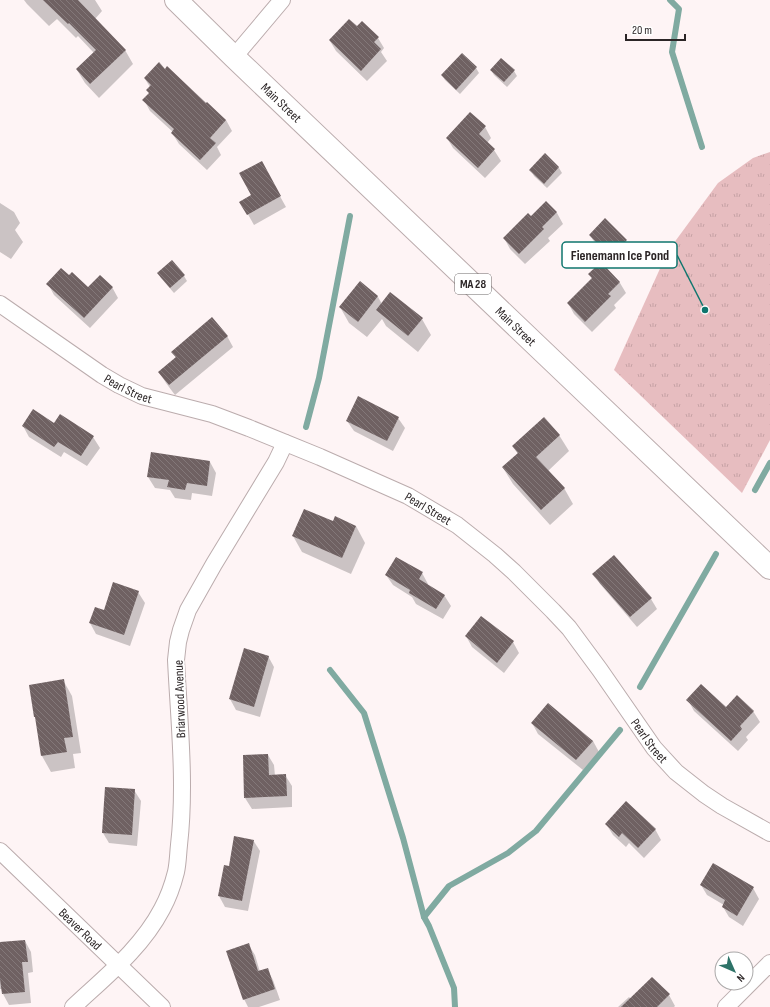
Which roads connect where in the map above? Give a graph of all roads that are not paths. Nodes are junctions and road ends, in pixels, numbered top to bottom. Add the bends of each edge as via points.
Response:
1 (176, 0) edge
2 (282, 0) edge
3 (234, 57) junction
4 (0, 304) edge
5 (285, 443) junction
6 (770, 568) edge
7 (770, 833) edge
8 (0, 851) edge
9 (770, 963) edge
10 (119, 965) junction
11 (73, 1007) edge
12 (162, 1007) edge
13 (726, 1007) edge

1 - 3 main road, Main Street / MA 28
2 - 3 street
3 - 6 main road, Main Street / MA 28
4 - 5 street, Pearl Street via 119,386 142,396 212,414
5 - 7 street, Pearl Street via 408,496 457,525 495,555 569,628 666,762 704,794
5 - 10 street, Briarwood Avenue via 202,584 181,630 176,660 182,820 176,872 162,909 143,939
8 - 10 street, Beaver Road
9 - 13 street
10 - 11 street, Briarwood Avenue
10 - 12 street, Beaver Road

